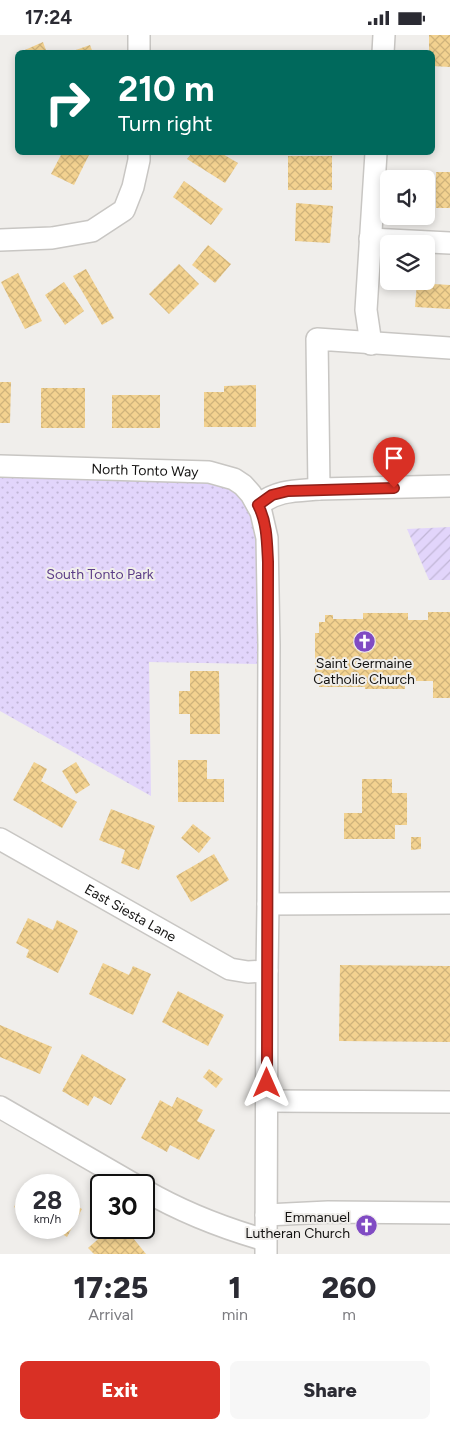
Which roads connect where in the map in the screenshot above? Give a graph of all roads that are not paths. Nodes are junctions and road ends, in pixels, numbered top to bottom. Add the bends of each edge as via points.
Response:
1 (139, 35) edge
2 (384, 35) edge
3 (139, 50) edge
4 (383, 50) edge
5 (139, 155) edge
6 (376, 155) edge
7 (0, 240) edge
8 (450, 243) edge
9 (370, 246) junction
10 (371, 343) junction
11 (450, 348) edge
12 (0, 466) edge
13 (450, 486) edge
14 (319, 489) junction
15 (261, 514) junction
16 (0, 839) edge
17 (450, 903) edge
18 (268, 904) junction
19 (267, 971) junction
20 (267, 1101) junction
21 (450, 1102) edge
22 (0, 1107) edge
23 (116, 1174) edge
24 (155, 1196) edge
25 (450, 1213) edge
26 (266, 1215) junction
27 (266, 1247) edge

1 - 3 street
2 - 4 street
5 - 7 street via 133,187 124,210 92,231 52,238
6 - 9 street
8 - 9 street
9 - 10 street via 366,310
10 - 11 street
10 - 14 street via 317,339
12 - 15 street, North Tonto Way via 209,472 243,485
13 - 14 street
14 - 15 street via 272,495
15 - 18 street via 267,538
16 - 19 street, East Siesta Lane via 230,969
17 - 18 street
18 - 19 street
19 - 20 street
20 - 21 street
20 - 26 street
22 - 23 street
24 - 27 street
25 - 26 street
26 - 27 street

